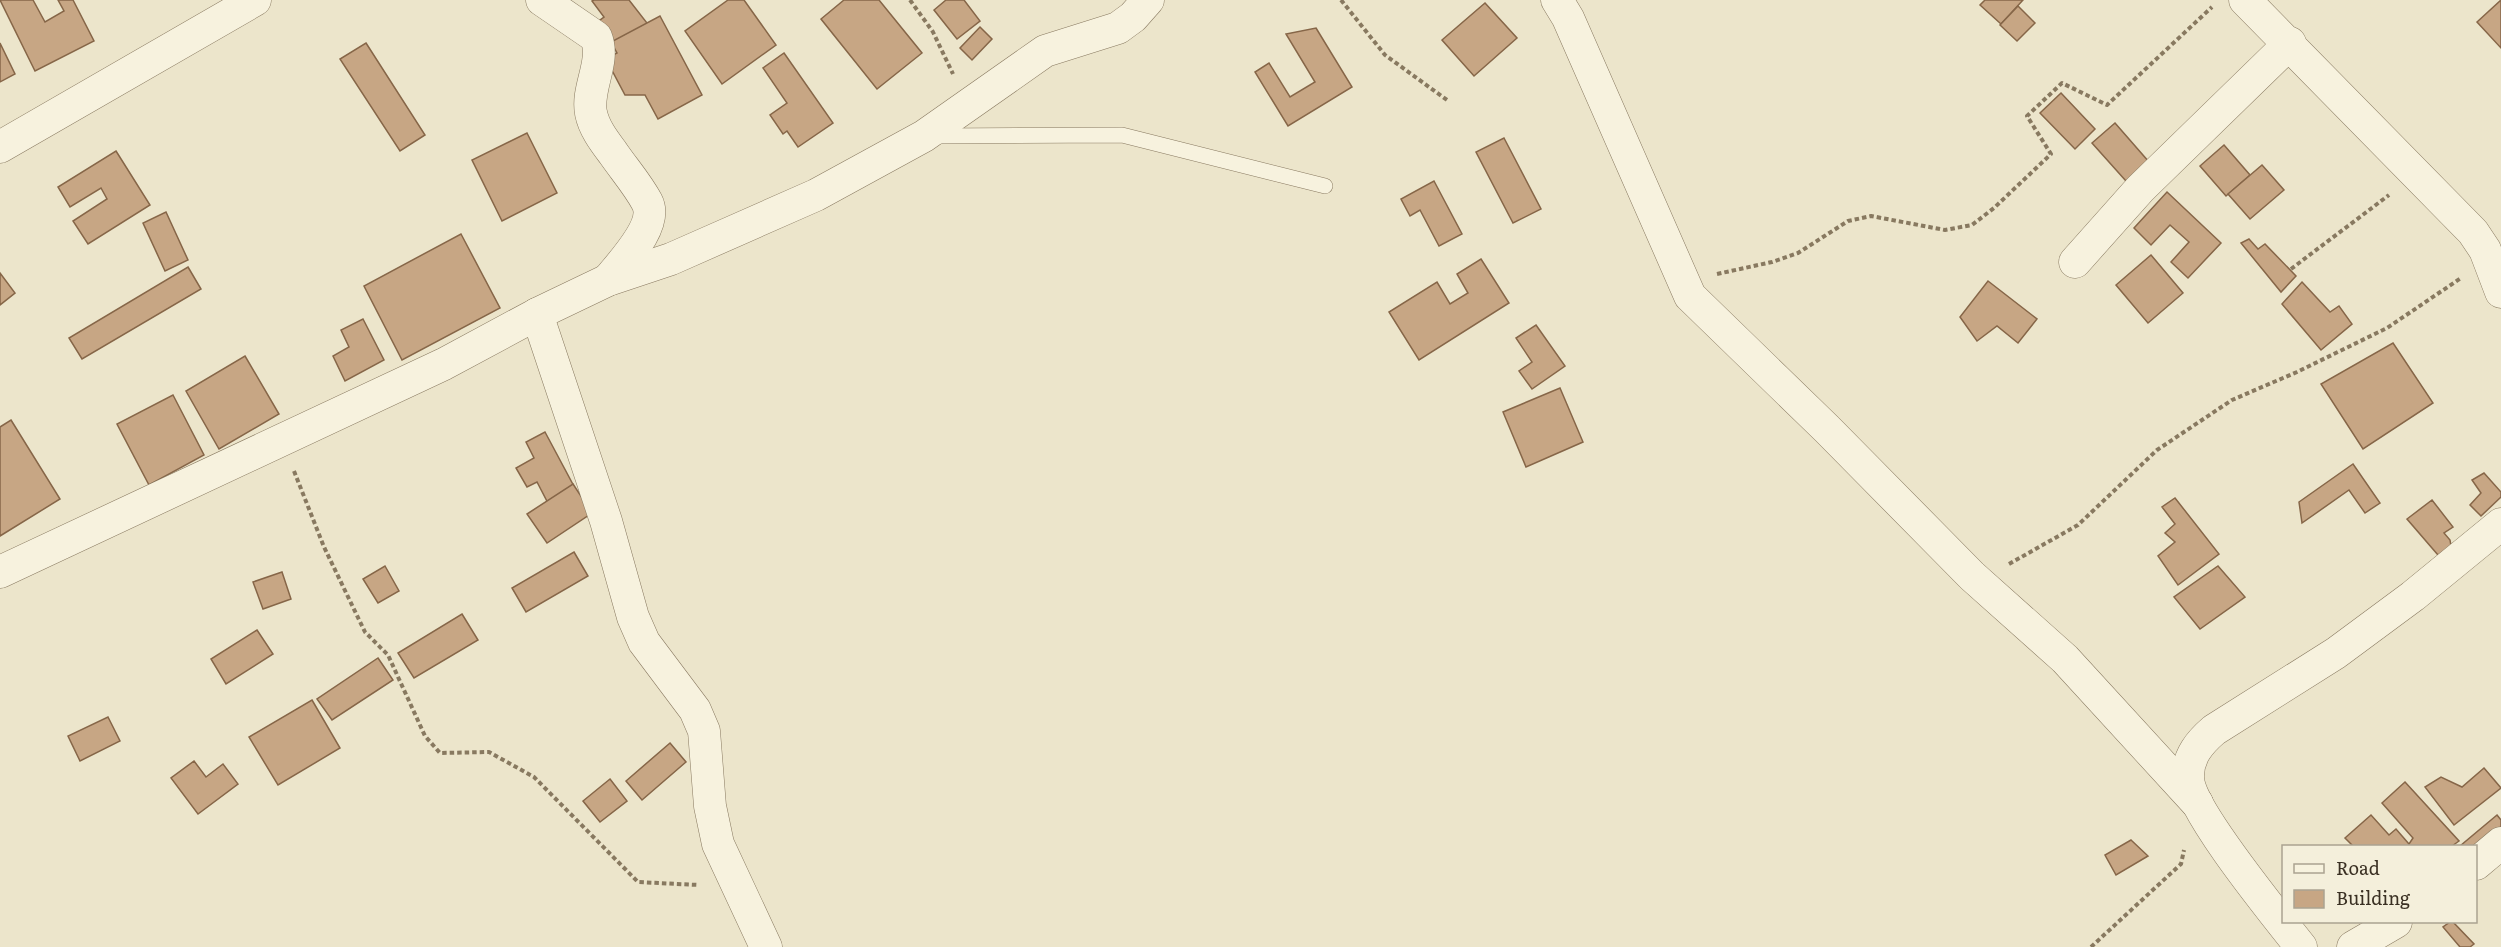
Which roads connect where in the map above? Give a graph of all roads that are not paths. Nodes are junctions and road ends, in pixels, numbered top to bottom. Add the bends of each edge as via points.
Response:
1 (255, 0) edge
2 (542, 0) edge
3 (1148, 0) edge
4 (1557, 0) edge
5 (2245, 0) edge
6 (2290, 43) junction
7 (924, 136) junction
8 (0, 147) edge
9 (1325, 186) dead end
10 (2075, 262) dead end
11 (608, 280) junction
12 (2501, 292) edge
13 (537, 314) junction
14 (2501, 524) edge
15 (0, 572) edge
16 (2197, 803) junction
17 (2501, 843) edge
18 (2477, 862) edge
19 (2282, 923) edge
20 (2282, 923) edge
21 (2393, 923) edge
22 (766, 947) edge
23 (2301, 947) edge
24 (2353, 947) edge

1 - 8 street
2 - 11 street via 596,37 598,62 591,112 598,133 648,204 650,221 636,246
3 - 7 street via 1118,28 1045,51
4 - 16 street via 1690,296 1978,582 2065,659
5 - 6 street
6 - 10 street via 2140,189
6 - 12 street via 2473,232 2486,250
7 - 9 lane via 1122,135
7 - 11 street via 816,195 671,259
11 - 13 street
13 - 15 street via 444,364
13 - 22 street via 606,521 633,617 644,642 695,710 704,731 710,806 718,844
14 - 16 street via 2336,653 2214,730 2199,744 2192,758 2188,777
16 - 19 street via 2238,867
17 - 18 street
20 - 23 street
21 - 24 street

